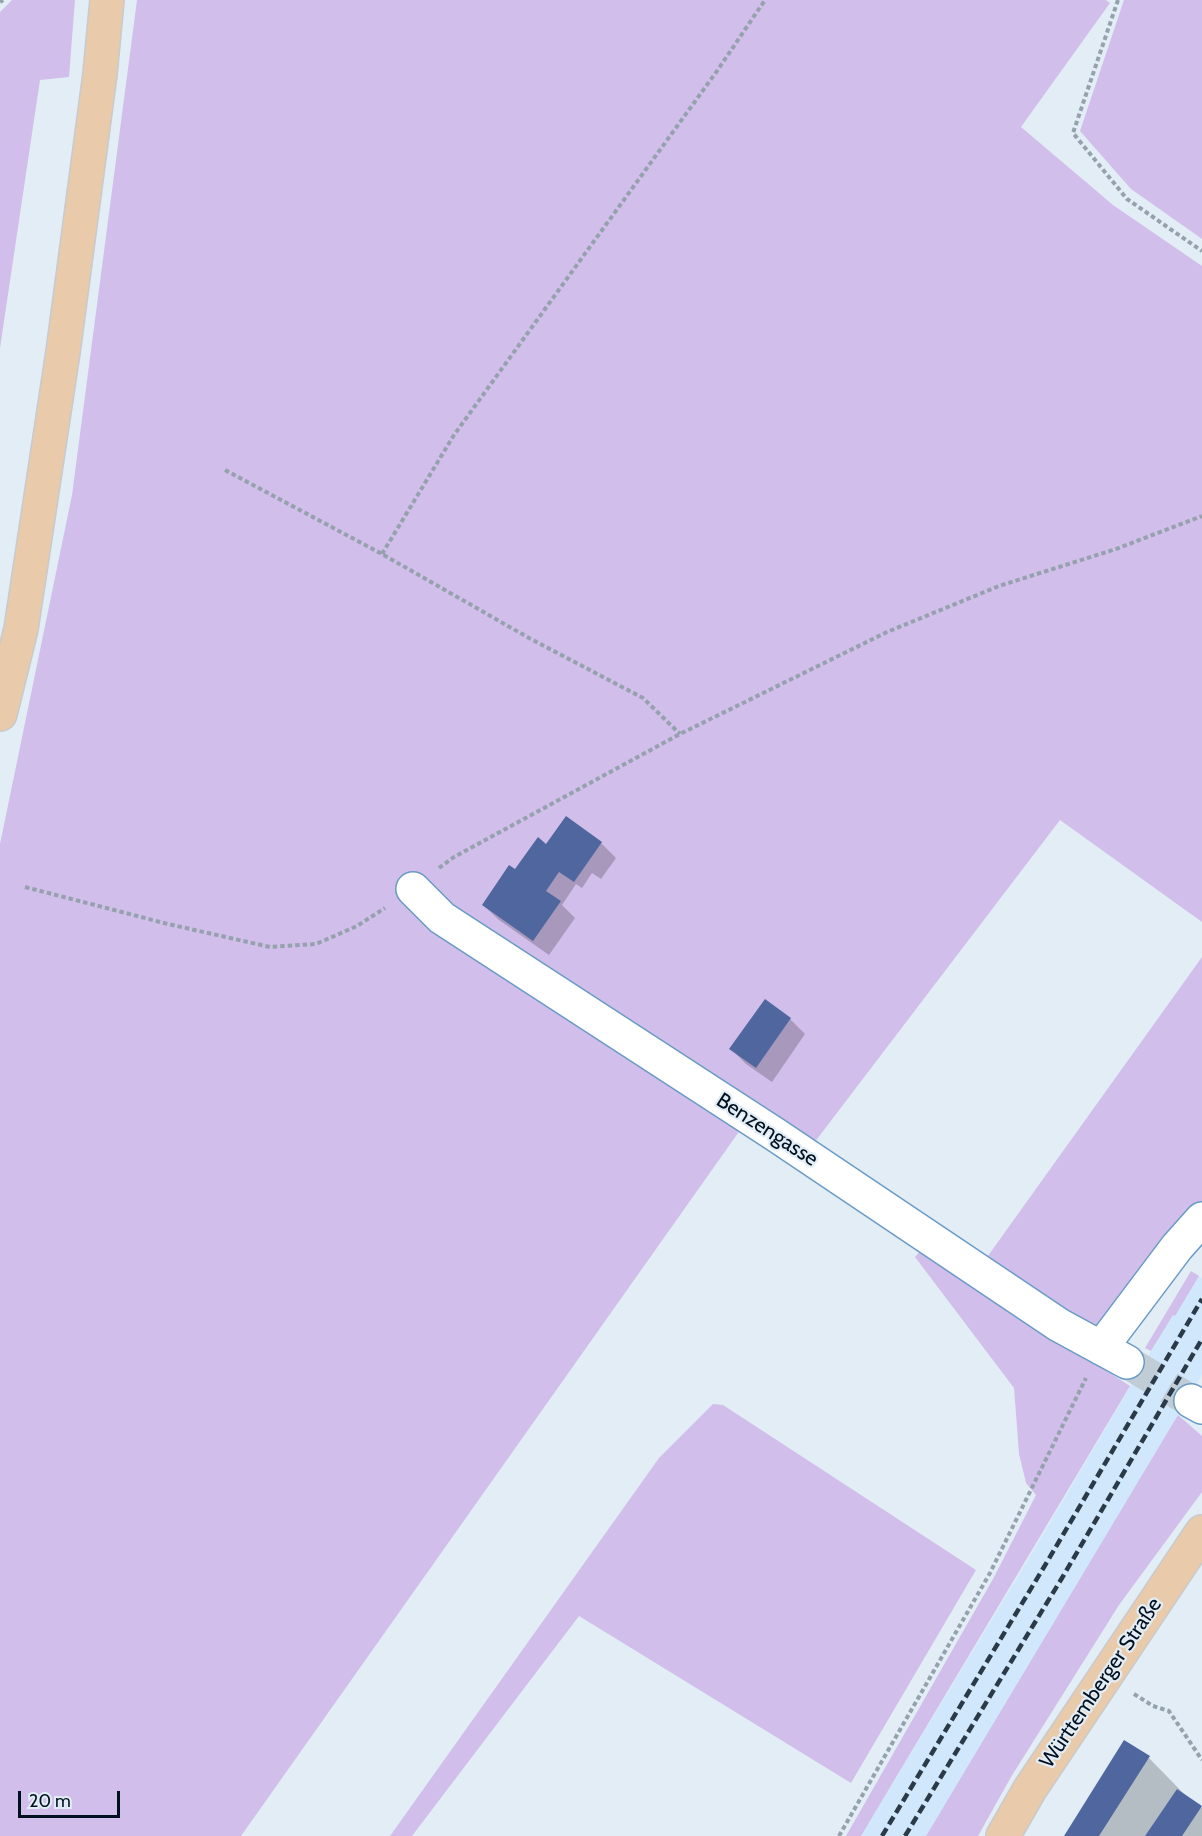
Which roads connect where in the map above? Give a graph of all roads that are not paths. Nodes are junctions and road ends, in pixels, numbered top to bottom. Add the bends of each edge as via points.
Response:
1 (107, 0) edge
2 (0, 714) edge
3 (413, 889) road end
4 (1202, 1218) edge
5 (1196, 1552) edge
6 (1003, 1836) edge

1 - 2 main road via 63,352 21,629
3 - 4 lane, Benzengasse via 442,918 1059,1325 1114,1355 1177,1247
5 - 6 main road, Württemberger Straße via 1106,1675

